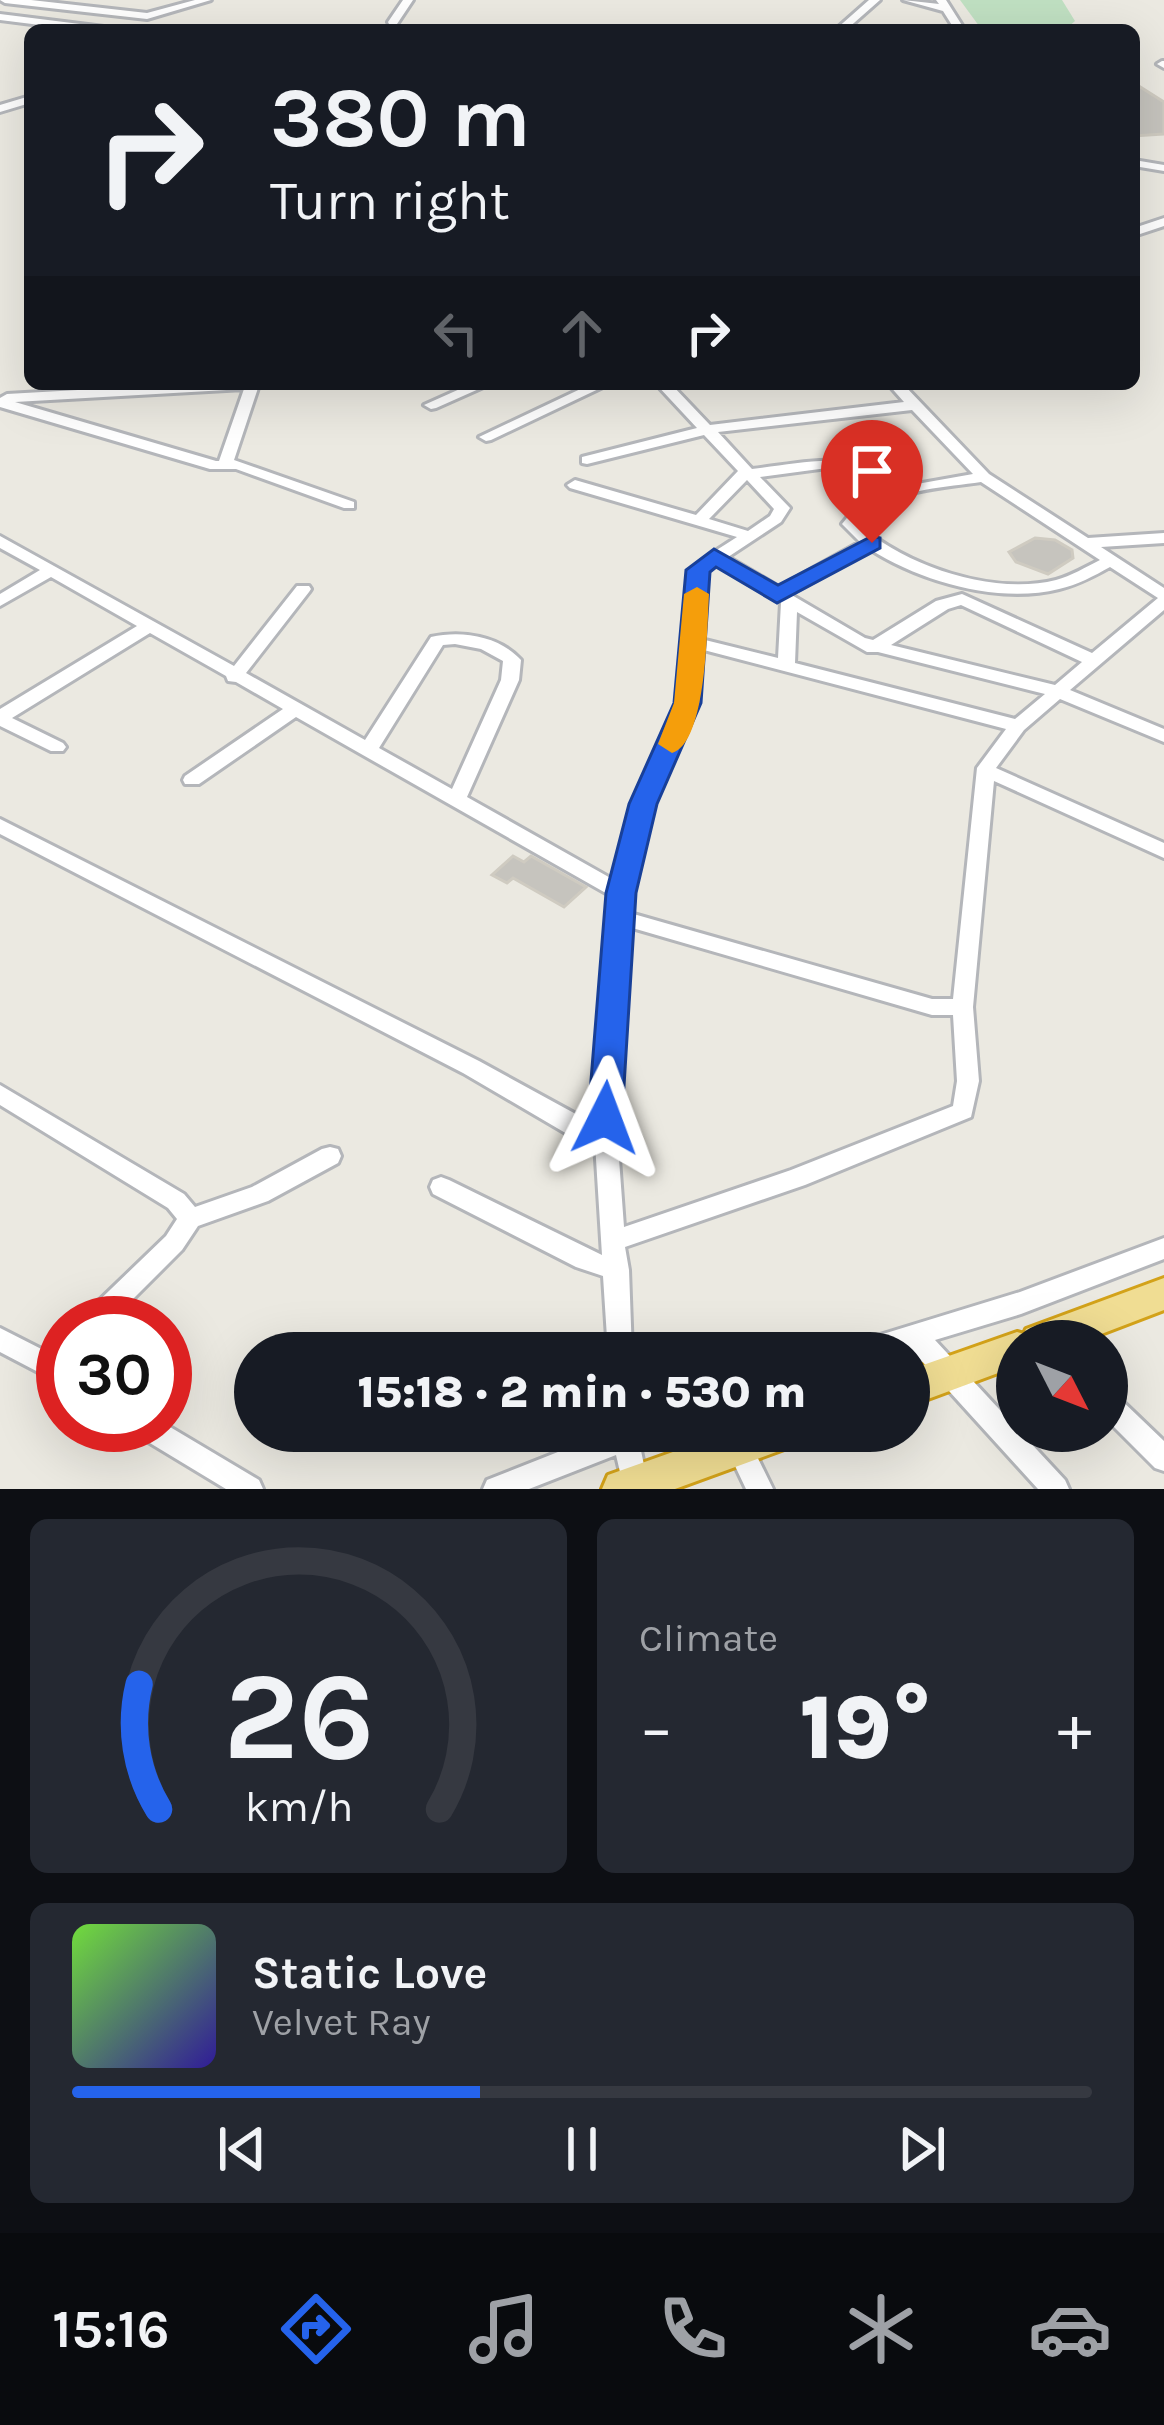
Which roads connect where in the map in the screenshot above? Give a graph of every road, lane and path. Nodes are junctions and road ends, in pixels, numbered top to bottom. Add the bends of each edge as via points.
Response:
1 (5, 0) edge
2 (206, 0) edge
3 (408, 0) edge
4 (874, 0) edge
5 (908, 0) edge
6 (943, 5) edge
7 (0, 17) edge
8 (393, 22) dead end
9 (56, 24) edge
10 (847, 24) edge
11 (171, 390) edge
12 (254, 390) edge
13 (468, 390) edge
14 (589, 390) edge
15 (670, 390) edge
16 (904, 391) edge
17 (0, 400) edge
18 (431, 405) dead end
19 (710, 430) junction
20 (486, 437) dead end
21 (587, 460) dead end
22 (225, 464) junction
23 (752, 473) junction
24 (984, 477) junction
25 (575, 485) dead end
26 (898, 494) junction
27 (350, 505) dead end
28 (701, 518) junction
29 (746, 535) junction
30 (1164, 538) edge
31 (0, 541) edge
32 (872, 543) junction
33 (1083, 543) junction
34 (714, 556) junction
35 (1110, 561) junction
36 (51, 570) junction
37 (303, 589) dead end
38 (783, 599) junction
39 (1164, 600) edge
40 (0, 601) edge
41 (149, 626) junction
42 (693, 642) junction
43 (873, 648) junction
44 (1092, 660) junction
45 (786, 665) junction
46 (234, 677) junction
47 (1056, 691) junction
48 (295, 709) junction
49 (0, 718) edge
50 (1018, 726) junction
51 (1164, 736) edge
52 (57, 747) dead end
53 (368, 751) junction
54 (987, 771) junction
55 (192, 780) dead end
56 (456, 800) junction
57 (0, 826) edge
58 (1164, 851) edge
59 (620, 905) junction
60 (963, 1007) junction
61 (0, 1094) edge
62 (606, 1136) junction
63 (330, 1156) dead end
64 (441, 1187) dead end
65 (190, 1220) junction
66 (615, 1240) junction
67 (1164, 1248) edge
68 (617, 1270) junction
69 (1164, 1294) edge
70 (120, 1296) edge
71 (1096, 1320) edge
72 (619, 1332) edge
73 (926, 1332) edge
74 (0, 1339) edge
75 (930, 1352) edge
76 (36, 1354) edge
77 (996, 1358) edge
78 (951, 1374) junction
79 (930, 1381) edge
80 (1128, 1424) edge
81 (189, 1452) edge
82 (587, 1452) edge
83 (630, 1452) edge
84 (725, 1452) edge
85 (742, 1452) edge
86 (1164, 1460) edge
87 (629, 1486) edge
88 (250, 1489) edge
89 (496, 1489) edge
90 (760, 1489) edge
91 (1056, 1489) edge

1 - 2 street via 153,16
3 - 8 street
4 - 10 street
5 - 6 street
7 - 9 street
11 - 17 street
12 - 22 street
13 - 18 street
14 - 20 street
15 - 19 street
16 - 19 street
16 - 24 street
17 - 22 street
19 - 21 street
19 - 23 street
22 - 27 street
23 - 26 street via 853,462
23 - 28 street via 736,477
23 - 29 street via 782,508
24 - 26 street
24 - 33 street
25 - 28 street
26 - 32 street via 852,518 853,529
28 - 29 street
29 - 34 street
30 - 33 street
31 - 36 street
32 - 35 street via 940,576 1015,587 1062,583
32 - 38 street
33 - 35 street
34 - 38 street
34 - 42 street via 698,570
35 - 39 street
36 - 40 street
36 - 41 street
37 - 46 street
38 - 43 street
38 - 45 street
39 - 44 street
41 - 46 street
41 - 49 street
42 - 45 street
42 - 59 street via 687,703 643,804
43 - 44 street via 962,599
43 - 47 street
44 - 47 street
45 - 50 street
46 - 48 street
47 - 50 street
47 - 51 street
48 - 53 street
48 - 55 street
49 - 52 street
50 - 54 street
53 - 56 street
53 - 56 street via 437,641 505,652 510,680
54 - 58 street
54 - 60 street
56 - 59 street
57 - 62 street via 582,1131
59 - 60 street via 932,1007
59 - 62 street
60 - 66 street via 963,1111
61 - 65 street via 176,1201
62 - 66 street
63 - 65 street
64 - 68 street
65 - 70 street
66 - 68 street
67 - 73 street
68 - 72 street
69 - 71 highway
74 - 76 street
75 - 78 street
77 - 78 highway
78 - 79 highway
78 - 91 street
80 - 86 street
81 - 88 street
82 - 89 street
83 - 87 street
84 - 87 highway
85 - 90 street

